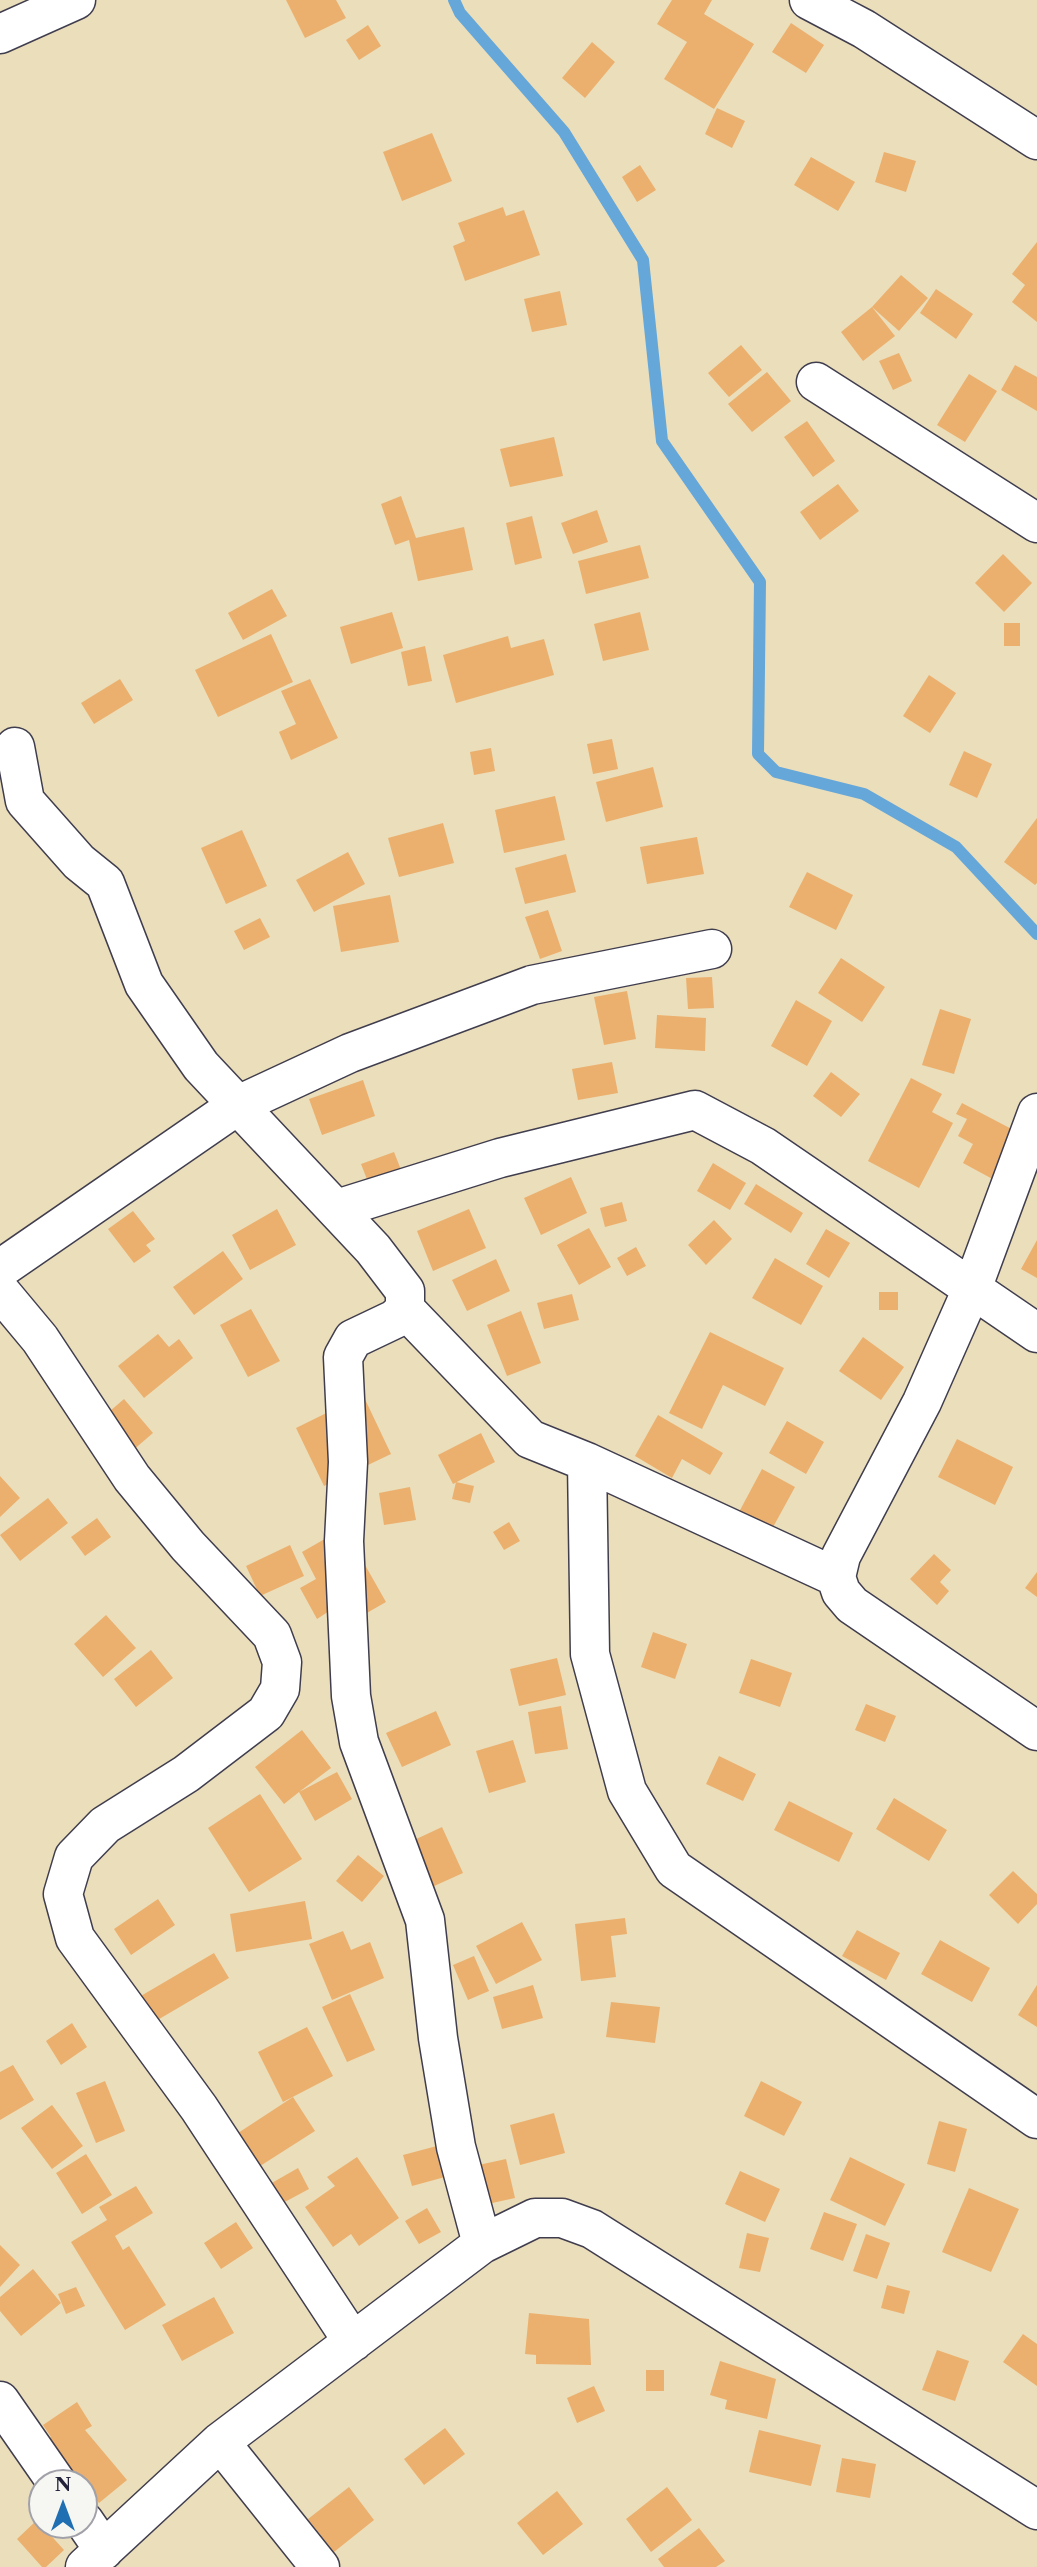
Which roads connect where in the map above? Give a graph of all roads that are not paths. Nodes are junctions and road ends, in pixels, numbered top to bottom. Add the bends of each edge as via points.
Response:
1 (76, 0) edge
2 (829, 5) edge
3 (0, 34) edge
4 (1037, 140) edge
5 (816, 382) dead end
6 (1037, 523) edge
7 (15, 747) dead end
8 (712, 950) dead end
9 (238, 1105) junction
10 (1037, 1113) edge
11 (337, 1209) junction
12 (0, 1269) edge
13 (972, 1289) junction
14 (0, 1291) edge
15 (405, 1308) junction
16 (1037, 1333) edge
17 (587, 1462) junction
18 (836, 1577) junction
19 (1037, 1731) edge
20 (1037, 2119) edge
21 (482, 2244) junction
22 (353, 2342) junction
23 (0, 2401) edge
24 (220, 2442) junction
25 (47, 2469) edge
26 (1037, 2510) edge
27 (91, 2546) edge
28 (320, 2567) edge

1 - 3 street
2 - 4 street
5 - 6 street
7 - 9 street via 25,802 79,862 105,883 144,984 201,1066
8 - 9 street via 532,985 350,1053
9 - 11 street
9 - 12 street
10 - 13 street
11 - 13 street via 500,1158 695,1110 763,1146
11 - 15 street via 405,1291
13 - 16 street
13 - 18 street via 922,1402 841,1556
14 - 22 street via 40,1339 132,1478 272,1635 282,1662 279,1689 266,1713 186,1774 105,1825 74,1857 63,1894 75,1938 199,2108
15 - 17 street via 530,1439
15 - 21 street via 396,1320 353,1339 343,1357 351,1696 359,1742 425,1920 456,2147
17 - 18 street
17 - 20 street via 590,1654 627,1791 674,1869
18 - 19 street via 852,1605
21 - 22 street
21 - 26 street via 535,2218 562,2218 592,2229
22 - 24 street
23 - 25 street
24 - 27 street
24 - 28 street

